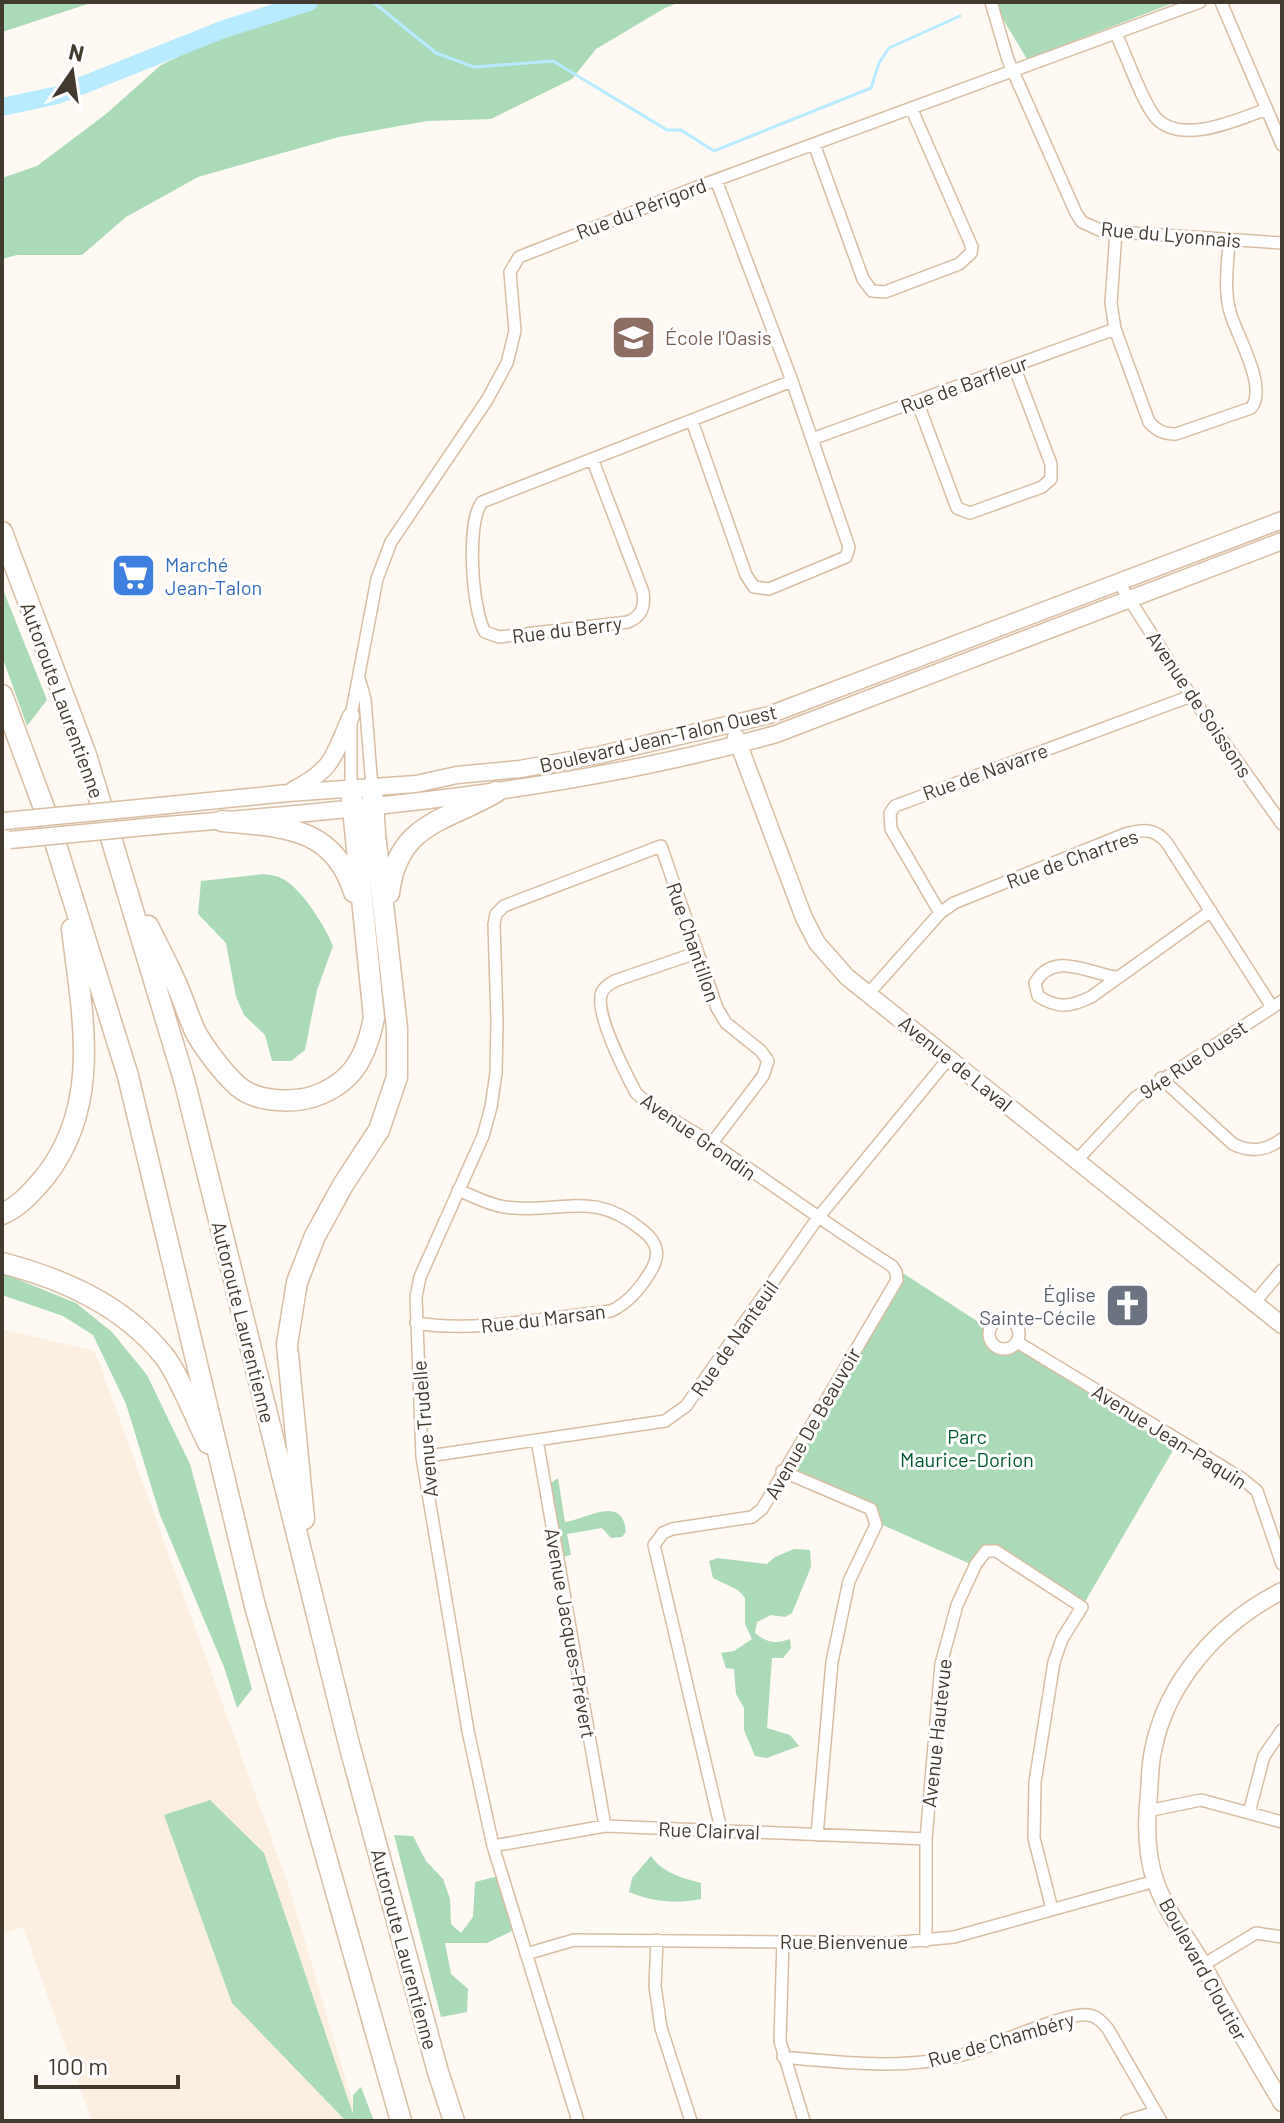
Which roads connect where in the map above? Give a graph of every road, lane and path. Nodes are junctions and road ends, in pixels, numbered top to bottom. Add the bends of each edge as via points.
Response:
1 (991, 2) edge
2 (1200, 2) edge
3 (1221, 2) edge
4 (1116, 34) junction
5 (1013, 72) junction
6 (1267, 109) junction
7 (912, 110) junction
8 (814, 144) junction
9 (1282, 145) edge
10 (716, 180) junction
11 (1116, 232) junction
12 (1229, 240) junction
13 (1282, 243) edge
14 (1115, 329) junction
15 (1014, 366) junction
16 (792, 381) junction
17 (917, 401) junction
18 (692, 421) junction
19 (812, 439) junction
20 (593, 461) junction
21 (1282, 520) edge
22 (2, 532) edge
23 (1282, 541) edge
24 (1119, 583) junction
25 (1130, 599) junction
26 (359, 678) junction
27 (2, 695) edge
28 (1191, 696) junction
29 (351, 716) junction
30 (731, 724) junction
31 (739, 745) junction
32 (496, 792) junction
33 (288, 793) junction
34 (362, 797) junction
35 (3, 821) edge
36 (222, 821) junction
37 (1282, 824) edge
38 (6, 840) edge
39 (661, 846) joint
40 (121, 872) junction
41 (66, 877) junction
42 (1211, 911) junction
43 (940, 913) junction
44 (362, 919) junction
45 (387, 933) junction
46 (696, 953) junction
47 (1115, 977) junction
48 (869, 993) junction
49 (1277, 1004) edge
50 (949, 1058) junction
51 (1161, 1078) junction
52 (1282, 1139) edge
53 (712, 1143) junction
54 (1077, 1160) junction
55 (458, 1190) junction
56 (2, 1214) edge
57 (817, 1219) junction
58 (2, 1263) edge
59 (1282, 1270) edge
60 (1254, 1303) junction
61 (416, 1323) junction
62 (1282, 1325) edge
63 (1017, 1342) dead end
64 (537, 1440) junction
65 (422, 1457) junction
66 (782, 1471) junction
67 (223, 1472) junction
68 (1282, 1564) edge
69 (312, 1590) junction
70 (1282, 1591) edge
71 (1282, 1730) edge
72 (1147, 1811) junction
73 (1249, 1813) junction
74 (1282, 1822) edge
75 (605, 1826) junction
76 (721, 1829) junction
77 (817, 1835) junction
78 (926, 1839) junction
79 (493, 1846) junction
80 (1155, 1881) junction
81 (1052, 1909) junction
82 (1282, 1937) edge
83 (657, 1940) junction
84 (783, 1941) junction
85 (926, 1941) junction
86 (526, 1954) junction
87 (1203, 1965) junction
88 (783, 2057) junction
89 (1282, 2103) edge
90 (1159, 2116) edge
91 (401, 2121) edge
92 (454, 2121) edge
93 (578, 2121) edge
94 (691, 2121) edge
95 (804, 2121) edge
96 (1126, 2121) edge

1 - 5 street, Rue du Lyonnais
2 - 4 street, Rue du Périgord
3 - 6 street
4 - 5 street, Rue du Périgord
4 - 6 street via 1152,113 1165,124 1205,130
5 - 7 street, Rue du Périgord
5 - 11 street, Rue du Lyonnais via 1076,213 1090,227
6 - 9 street
7 - 8 street, Rue du Périgord
7 - 8 street via 972,247 959,264 885,292 872,291 863,279
8 - 10 street, Rue du Périgord
10 - 16 street
10 - 26 street, Rue du Périgord via 519,257 510,272 515,331 507,363 391,542 377,579
11 - 12 street, Rue du Lyonnais
11 - 14 street via 1111,303
12 - 13 street, Rue du Lyonnais
12 - 14 street via 1227,301 1258,389 1251,408 1176,434 1155,429
14 - 15 street, Rue de Barfleur
15 - 17 street, Rue de Barfleur
15 - 17 street via 1052,472 1048,483 1030,492 970,513 957,508
16 - 18 street, Rue du Berry
16 - 19 street
17 - 19 street, Rue de Barfleur
18 - 19 street via 746,575 761,589 849,553
18 - 20 street, Rue du Berry
20 - 20 street, Rue du Berry via 490,498 477,508 473,555 485,632 499,637 628,622 642,612 643,592
21 - 24 street, Boulevard Jean-Talon Ouest
22 - 40 highway, Autoroute Laurentienne via 86,755
23 - 25 street, Boulevard Jean-Talon Ouest
24 - 25 street, Avenue de Soissons
24 - 30 street, Boulevard Jean-Talon Ouest via 769,715
25 - 28 street, Avenue de Soissons
25 - 31 street, Boulevard Jean-Talon Ouest
26 - 29 street, Rue du Périgord
26 - 34 street, Rue du Périgord via 365,699
27 - 41 highway
28 - 37 street, Avenue de Soissons
28 - 43 street, Rue de Navarre via 895,806 891,829
29 - 33 street via 328,766
29 - 34 street, Rue du Périgord
30 - 31 street, Avenue de Laval
30 - 34 street, Boulevard Jean-Talon Ouest via 599,755
31 - 32 street, Boulevard Jean-Talon Ouest
31 - 48 street, Avenue de Laval via 817,943
32 - 34 street, Boulevard Jean-Talon Ouest
32 - 45 highway via 414,836 391,871
33 - 34 street, Boulevard Jean-Talon Ouest
33 - 35 street, Boulevard Jean-Talon Ouest, bridge
34 - 36 street, Boulevard Jean-Talon Ouest
34 - 44 highway
34 - 45 highway
36 - 38 street, Boulevard Jean-Talon Ouest, bridge
36 - 44 highway via 285,828 328,847 344,866
39 - 46 street, Rue Chantillon
39 - 55 street, Avenue Trudelle via 516,899 496,914 496,1073 483,1136
40 - 44 highway via 197,1035 243,1090 275,1100 306,1099 333,1090 368,1046 374,1018
40 - 69 highway, Autoroute Laurentienne via 185,1083
41 - 56 highway via 85,1034 81,1100 51,1169 31,1193
41 - 67 highway via 128,1076
42 - 43 street, Rue de Chartres via 1159,834 1139,830
42 - 47 street
42 - 49 street, Rue de Chartres
43 - 48 street, Rue de Chartres
45 - 69 highway via 397,1077 379,1130 315,1236 297,1282 287,1344
46 - 53 street, Rue Chantillon via 726,1023 768,1061 763,1076
46 - 53 street, Avenue Grondin via 617,980 606,986 600,1001 636,1093
47 - 47 street via 1091,997 1061,1006 1038,996 1035,983 1060,965
48 - 50 street, Avenue de Laval
49 - 51 street, 94e Rue Ouest
50 - 54 street, Avenue de Laval
50 - 57 street, Rue de Nanteuil
51 - 52 street via 1241,1149 1260,1150
51 - 54 street, 94e Rue Ouest
53 - 57 street, Avenue Grondin
54 - 60 street, Avenue de Laval
55 - 61 street, Avenue Trudelle via 420,1277
55 - 61 street, Rue du Marsan via 508,1208 579,1204 616,1212 651,1237 657,1246 655,1262 628,1300 611,1311 466,1327
57 - 64 street, Rue de Nanteuil via 686,1406 665,1421
57 - 66 street, Avenue De Beauvoir via 892,1266 897,1280
58 - 67 highway via 84,1291 128,1320 165,1357
59 - 60 street
60 - 62 street, Avenue de Laval
61 - 65 street, Avenue Trudelle
63 - 68 street, Avenue Jean-Paquin via 1257,1491
64 - 65 street, Rue de Nanteuil
64 - 75 street, Avenue Jacques-Prévert
65 - 79 street, Avenue Trudelle
66 - 76 street, Avenue De Beauvoir via 762,1509 752,1517 672,1529 654,1545
66 - 77 street via 871,1509 876,1525 849,1581 832,1662
67 - 91 highway via 255,1606
69 - 92 highway, Autoroute Laurentienne via 349,1744
70 - 72 street, Boulevard Cloutier via 1214,1638 1188,1672 1153,1749
71 - 73 street via 1264,1756
72 - 73 street via 1201,1800
72 - 80 street, Boulevard Cloutier
73 - 74 street
75 - 76 street, Rue Clairval
75 - 79 street, Rue Clairval
76 - 77 street, Rue Clairval
77 - 78 street, Rue Clairval
78 - 81 street, Avenue Hautevue via 941,1664 957,1605 981,1555 996,1551 1082,1607 1054,1662 1035,1782 1034,1838
78 - 85 street, Avenue Hautevue
79 - 86 street, Avenue Trudelle
80 - 81 street, Rue Bienvenue
80 - 87 street, Boulevard Cloutier
81 - 85 street, Rue Bienvenue
82 - 87 street via 1256,1933
83 - 84 street, Rue Bienvenue
83 - 86 street, Rue Bienvenue via 574,1940
83 - 94 street via 659,2017
84 - 85 street, Rue Bienvenue
84 - 88 street
86 - 93 street, Avenue Trudelle
87 - 89 street, Boulevard Cloutier
88 - 90 street, Rue de Chambéry via 926,2063 1090,2015 1108,2029
88 - 95 street
90 - 96 street

